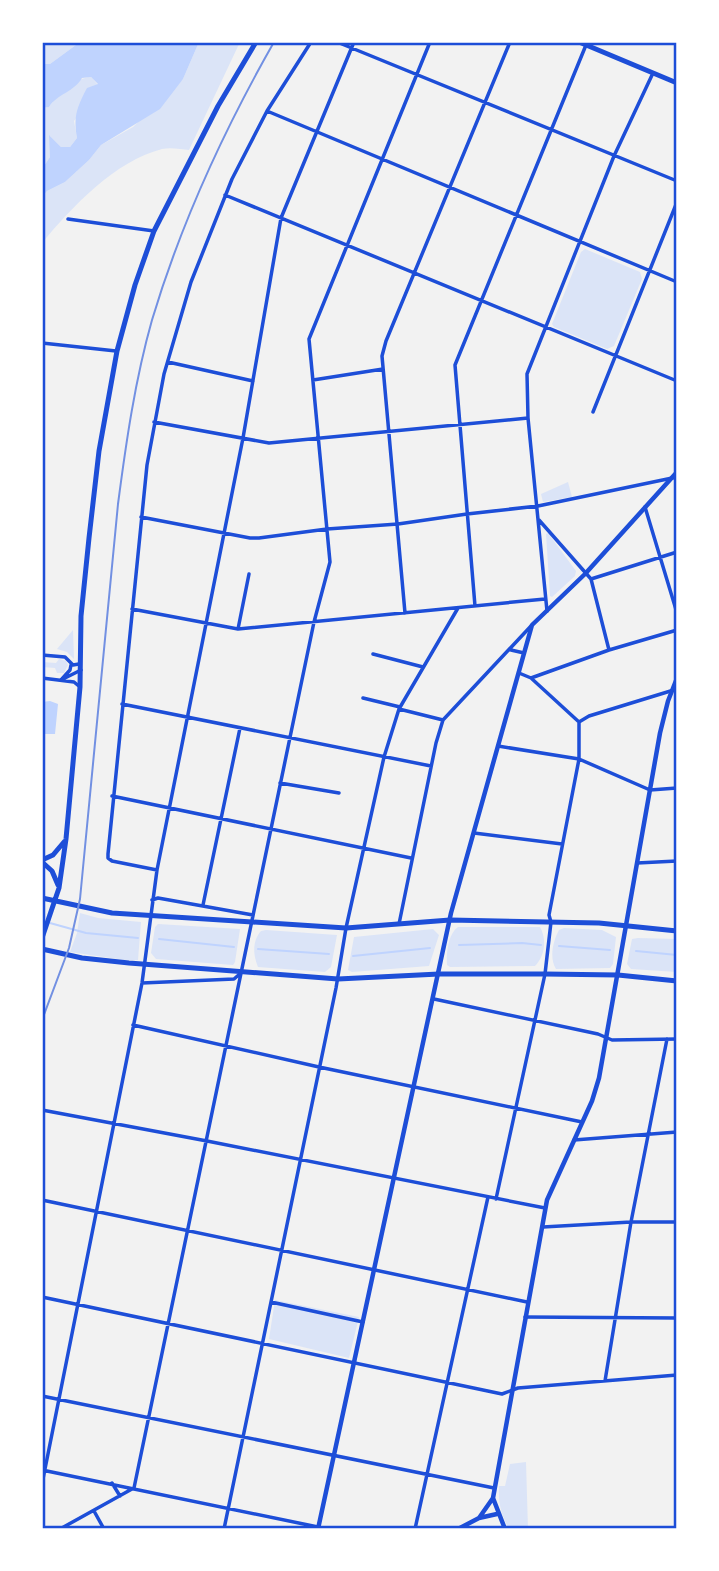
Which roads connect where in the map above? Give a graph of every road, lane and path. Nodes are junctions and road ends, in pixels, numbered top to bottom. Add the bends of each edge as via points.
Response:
1 (256, 42) edge
2 (311, 42) edge
3 (337, 42) edge
4 (354, 42) edge
5 (430, 42) edge
6 (510, 42) edge
7 (579, 42) edge
8 (586, 45) junction
9 (351, 48) junction
10 (653, 73) junction
11 (417, 74) junction
12 (677, 83) edge
13 (485, 102) junction
14 (267, 111) junction
15 (552, 129) junction
16 (316, 132) junction
17 (614, 156) junction
18 (382, 160) junction
19 (677, 181) edge
20 (449, 188) junction
21 (225, 195) junction
22 (677, 202) edge
23 (517, 216) junction
24 (281, 218) junction
25 (68, 219) dead end
26 (154, 231) junction
27 (580, 242) junction
28 (347, 246) junction
29 (649, 271) junction
30 (414, 273) junction
31 (677, 282) edge
32 (482, 299) junction
33 (547, 326) junction
34 (42, 343) edge
35 (117, 351) junction
36 (617, 356) junction
37 (168, 362) junction
38 (383, 369) junction
39 (313, 380) junction
40 (677, 381) edge
41 (253, 382) junction
42 (593, 411) dead end
43 (528, 418) junction
44 (153, 422) junction
45 (460, 424) junction
46 (388, 431) junction
47 (243, 438) junction
48 (318, 438) junction
49 (677, 475) edge
50 (670, 479) junction
51 (538, 506) junction
52 (645, 507) junction
53 (467, 514) junction
54 (141, 517) junction
55 (539, 519) junction
56 (398, 524) junction
57 (327, 529) junction
58 (225, 532) junction
59 (677, 552) edge
60 (660, 557) junction
61 (249, 574) dead end
62 (585, 574) junction
63 (591, 579) junction
64 (545, 599) junction
65 (475, 606) junction
66 (458, 608) junction
67 (132, 609) junction
68 (547, 611) junction
69 (405, 613) junction
70 (677, 613) edge
71 (314, 622) junction
72 (206, 623) junction
73 (532, 625) junction
74 (238, 629) junction
75 (677, 630) edge
76 (511, 650) junction
77 (609, 650) junction
78 (524, 653) junction
79 (373, 654) dead end
80 (42, 655) edge
81 (68, 660) junction
82 (81, 667) junction
83 (423, 667) junction
84 (518, 673) junction
85 (42, 678) edge
86 (531, 678) junction
87 (677, 678) edge
88 (61, 680) junction
89 (80, 687) junction
90 (674, 689) edge
91 (363, 698) dead end
92 (122, 704) junction
93 (400, 708) junction
94 (189, 718) junction
95 (443, 720) junction
96 (579, 722) junction
97 (240, 728) junction
98 (290, 738) junction
99 (498, 746) junction
100 (384, 757) junction
101 (579, 760) junction
102 (431, 766) junction
103 (280, 783) junction
104 (677, 788) edge
105 (650, 790) junction
106 (339, 793) dead end
107 (112, 796) junction
108 (170, 808) junction
109 (221, 819) junction
110 (271, 829) junction
111 (474, 833) junction
112 (66, 839) junction
113 (562, 844) junction
114 (364, 848) junction
115 (411, 858) junction
116 (42, 861) edge
117 (677, 861) edge
118 (636, 863) junction
119 (157, 870) junction
120 (59, 888) junction
121 (42, 898) edge
122 (152, 900) junction
123 (203, 905) junction
124 (252, 918) junction
125 (450, 920) junction
126 (551, 922) junction
127 (399, 924) junction
128 (626, 926) junction
129 (346, 928) junction
130 (677, 930) edge
131 (42, 938) edge
132 (42, 949) edge
133 (243, 971) junction
134 (439, 974) junction
135 (545, 974) junction
136 (618, 975) junction
137 (338, 979) junction
138 (677, 981) edge
139 (142, 983) junction
140 (434, 999) junction
141 (534, 1019) junction
142 (133, 1025) junction
143 (606, 1038) junction
144 (667, 1039) junction
145 (677, 1039) edge
146 (227, 1047) junction
147 (320, 1067) junction
148 (414, 1086) junction
149 (515, 1107) junction
150 (42, 1110) edge
151 (582, 1122) junction
152 (114, 1124) junction
153 (677, 1132) edge
154 (649, 1134) junction
155 (574, 1140) junction
156 (207, 1141) junction
157 (300, 1159) junction
158 (395, 1178) junction
159 (488, 1197) junction
160 (496, 1199) junction
161 (42, 1200) edge
162 (546, 1208) junction
163 (97, 1212) junction
164 (631, 1222) junction
165 (677, 1222) edge
166 (542, 1227) junction
167 (188, 1230) junction
168 (282, 1251) junction
169 (374, 1271) junction
170 (467, 1291) junction
171 (42, 1297) edge
172 (527, 1302) junction
173 (271, 1303) junction
174 (77, 1304) junction
175 (524, 1317) junction
176 (615, 1317) junction
177 (677, 1318) edge
178 (168, 1322) junction
179 (363, 1322) junction
180 (262, 1343) junction
181 (354, 1363) junction
182 (677, 1375) edge
183 (605, 1381) junction
184 (446, 1382) junction
185 (511, 1391) junction
186 (42, 1396) edge
187 (58, 1399) junction
188 (149, 1417) junction
189 (243, 1437) junction
190 (334, 1456) junction
191 (44, 1470) edge
192 (426, 1474) junction
193 (112, 1483) junction
194 (42, 1484) edge
195 (134, 1488) junction
196 (494, 1488) junction
197 (120, 1496) junction
198 (492, 1498) junction
199 (228, 1509) junction
200 (94, 1511) junction
201 (497, 1514) junction
202 (479, 1518) junction
203 (318, 1528) edge
204 (60, 1529) edge
205 (104, 1529) edge
206 (224, 1529) edge
207 (415, 1529) edge
208 (458, 1529) edge
209 (505, 1529) edge

1 - 26 main road
2 - 14 street
3 - 9 street
4 - 9 street
5 - 11 street
6 - 13 street
7 - 8 main road
8 - 10 main road
8 - 15 street
9 - 11 street
9 - 16 street
10 - 12 main road
10 - 17 street
11 - 13 street
11 - 18 street
13 - 15 street
13 - 20 street
14 - 16 street
14 - 21 street
15 - 17 street
15 - 23 street
16 - 18 street
16 - 24 street
17 - 19 street
17 - 27 street
18 - 20 street
18 - 28 street
20 - 23 street
20 - 30 street
21 - 24 street
21 - 37 street via 191,282
22 - 29 street
23 - 27 street
23 - 32 street
24 - 28 street
24 - 41 street
25 - 26 street
26 - 35 main road
27 - 29 street
27 - 33 street
28 - 30 street
28 - 39 street via 309,339
29 - 31 street
29 - 36 street
30 - 32 street
30 - 38 street via 386,341
32 - 33 street
32 - 45 street via 455,365
33 - 36 street
33 - 43 street via 527,374
34 - 35 street
35 - 82 main road via 89,538
36 - 40 street
36 - 42 street
37 - 41 street
37 - 44 street
38 - 39 street
38 - 46 street
39 - 48 street
41 - 47 street
43 - 45 street
43 - 51 street
44 - 47 street
44 - 54 street
45 - 46 street
45 - 53 street
46 - 48 street
46 - 56 street
47 - 48 street via 269,443
47 - 58 street
48 - 57 street
49 - 50 street
50 - 51 street
50 - 52 street
51 - 53 street
51 - 55 street
52 - 60 street
52 - 62 street
53 - 56 street
53 - 65 street
54 - 58 street
54 - 67 street
55 - 62 street
55 - 64 street
56 - 57 street
56 - 69 street
57 - 58 street via 250,538
57 - 71 street via 330,562
58 - 72 street
59 - 60 street
60 - 63 street
60 - 70 street
61 - 74 street
62 - 63 street
62 - 68 street
63 - 77 street
64 - 65 street
64 - 68 street
65 - 66 street
66 - 69 street
66 - 83 street
67 - 72 street
67 - 92 street
68 - 73 street
69 - 71 street
71 - 74 street
71 - 98 street
72 - 74 street
72 - 94 street
73 - 76 street
73 - 78 street
75 - 77 street
76 - 78 street
76 - 95 street
77 - 86 street
78 - 84 street
79 - 83 street
80 - 81 street
81 - 82 street
81 - 88 street via 70,670
82 - 88 street
82 - 89 main road
83 - 93 street
84 - 86 street
84 - 99 street
85 - 88 street
86 - 96 street
87 - 90 street
88 - 89 street
89 - 112 main road
90 - 96 street
90 - 105 street via 662,724
91 - 93 street
92 - 94 street
92 - 107 street
93 - 95 street
93 - 100 street
94 - 97 street
94 - 108 street
95 - 102 street
96 - 101 street
97 - 98 street
97 - 109 street
98 - 100 street
98 - 103 street
99 - 101 street
99 - 111 street
100 - 102 street
100 - 114 street
101 - 105 street
101 - 113 street
102 - 115 street
103 - 106 street
103 - 110 street
104 - 105 street
105 - 118 street
107 - 108 street
107 - 119 street via 108,858
108 - 109 street
108 - 119 street
109 - 110 street
109 - 123 street
110 - 114 street
110 - 124 street
111 - 113 street
111 - 125 street
112 - 116 main road
112 - 120 main road
113 - 126 street
114 - 115 street
114 - 129 street
115 - 127 street
116 - 120 main road
117 - 118 street
118 - 128 street
119 - 122 street
120 - 131 main road
121 - 124 main road via 134,915
122 - 123 street
122 - 139 street
123 - 124 street
124 - 129 main road
124 - 133 street
125 - 126 main road
125 - 127 main road
125 - 134 street
126 - 128 main road
126 - 135 street
127 - 129 main road
128 - 130 main road
128 - 136 street
129 - 137 street
132 - 133 main road via 82,958
133 - 137 main road
133 - 139 street via 234,979
133 - 146 street
134 - 135 main road
134 - 137 main road
134 - 140 street
135 - 136 main road
135 - 141 street
136 - 138 main road
136 - 143 street
137 - 147 street
139 - 142 street
140 - 141 street
140 - 148 street
141 - 143 street
141 - 149 street
142 - 146 street
142 - 152 street
143 - 144 street
143 - 151 street via 595,1092
144 - 145 street
144 - 154 street
146 - 147 street
146 - 156 street
147 - 148 street
147 - 157 street
148 - 149 street
148 - 158 street
149 - 151 street
149 - 160 street
150 - 152 street
151 - 155 street
152 - 156 street
152 - 163 street
153 - 154 street
154 - 155 street
154 - 164 street
155 - 162 street
156 - 157 street
156 - 167 street
157 - 158 street
157 - 168 street
158 - 159 street
158 - 169 street
159 - 160 street
159 - 170 street
160 - 162 street
161 - 163 street
162 - 166 street
163 - 167 street
163 - 174 street
164 - 165 street
164 - 166 street
164 - 176 street
166 - 172 street
167 - 168 street
167 - 178 street
168 - 169 street
168 - 173 street
169 - 170 street
169 - 179 street
170 - 172 street
170 - 184 street
171 - 174 street
172 - 175 street
173 - 179 street
173 - 180 street
174 - 178 street
174 - 187 street
175 - 176 street
175 - 185 street
176 - 177 street
176 - 183 street
178 - 180 street
178 - 188 street
179 - 181 street
180 - 181 street
180 - 189 street
181 - 184 street
181 - 190 street
182 - 183 street
183 - 185 street
184 - 185 street via 502,1394
184 - 192 street
185 - 196 street
186 - 187 street
187 - 188 street
187 - 191 street
188 - 189 street
188 - 195 street
189 - 190 street
189 - 199 street
190 - 192 street
190 - 203 street
191 - 193 street
191 - 194 street
192 - 196 street
192 - 207 street
193 - 195 street
193 - 197 street
195 - 197 street
195 - 199 street
196 - 198 street
197 - 200 street
198 - 201 street
198 - 202 street
199 - 203 street
199 - 206 street
200 - 204 street
200 - 205 street
201 - 202 street
201 - 209 street
202 - 208 street

